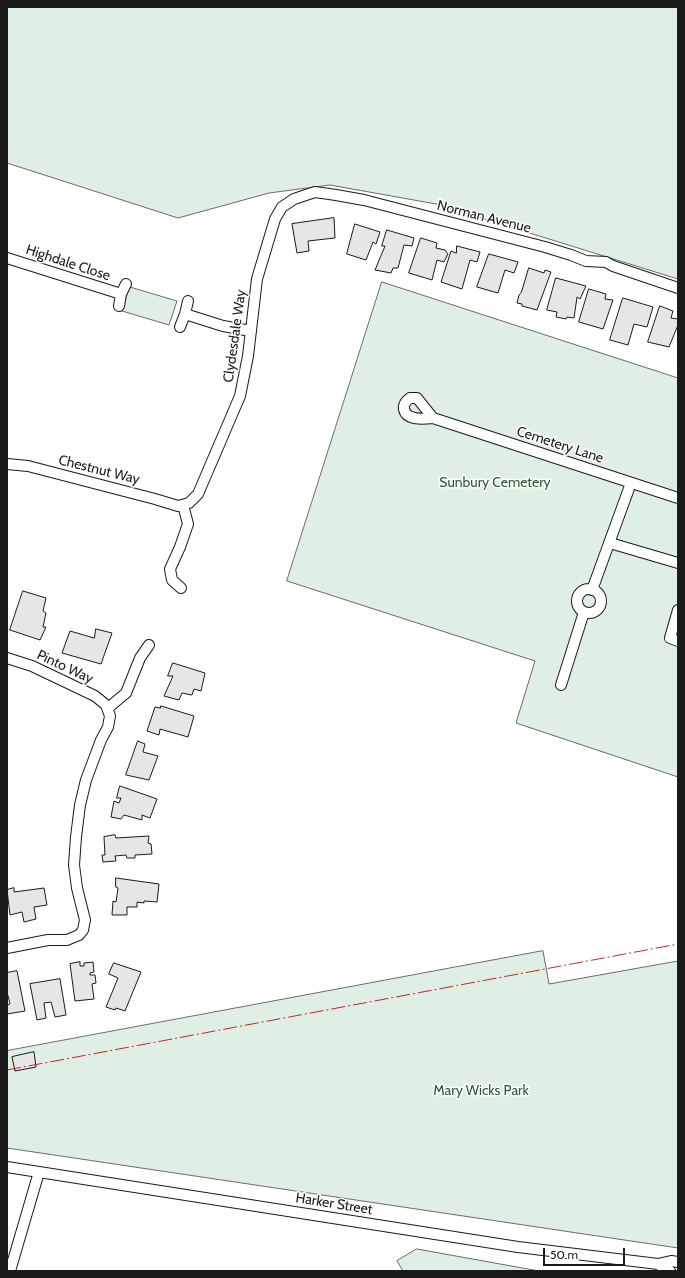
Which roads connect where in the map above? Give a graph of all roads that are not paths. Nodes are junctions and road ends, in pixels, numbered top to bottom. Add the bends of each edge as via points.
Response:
1 (282, 207) joint
2 (7, 258) edge
3 (126, 284) dead end
4 (678, 288) edge
5 (121, 294) junction
6 (188, 301) dead end
7 (119, 306) dead end
8 (186, 314) junction
9 (180, 327) dead end
10 (251, 331) junction
11 (433, 418) dead end
12 (7, 464) edge
13 (630, 483) junction
14 (678, 498) edge
15 (184, 505) junction
16 (610, 543) junction
17 (678, 563) edge
18 (181, 588) dead end
19 (592, 590) junction
20 (678, 610) edge
21 (584, 612) junction
22 (678, 641) edge
23 (149, 645) dead end
24 (7, 658) edge
25 (561, 685) dead end
26 (108, 708) junction
27 (7, 948) edge
28 (7, 1167) edge
29 (39, 1172) junction
30 (678, 1262) edge
31 (658, 1264) junction
32 (10, 1271) edge
33 (670, 1271) edge

1 - 4 street, Norman Avenue via 294,199 315,192 364,200 545,247 586,262 606,262
1 - 10 street, Clydesdale Way via 275,219 257,279
2 - 5 street, Highdale Close
3 - 5 street, Highdale Close
5 - 7 street, Highdale Close
6 - 8 street
8 - 9 street
8 - 10 street via 223,326
10 - 15 street, Clydesdale Way via 240,396 198,494
11 - 13 street, Cemetery Lane
12 - 15 street, Chestnut Way via 28,466 178,506
13 - 14 street, Cemetery Lane
13 - 16 street
15 - 18 street via 188,524 170,569 172,580
16 - 17 street
16 - 19 street
19 - 21 street via 581,592 577,599 578,606
19 - 21 street via 599,595 599,607 592,612
20 - 22 street via 670,638
21 - 25 street
23 - 26 street via 140,658 126,693
24 - 26 street, Pinto Way via 32,666 95,696
26 - 27 street via 108,727 86,780 76,838 74,865 85,920 84,930 67,940 48,940
28 - 29 street, Harker Street
29 - 31 street, Harker Street via 518,1246
29 - 32 street
30 - 31 street, Harker Street
31 - 33 street, Harker Street

